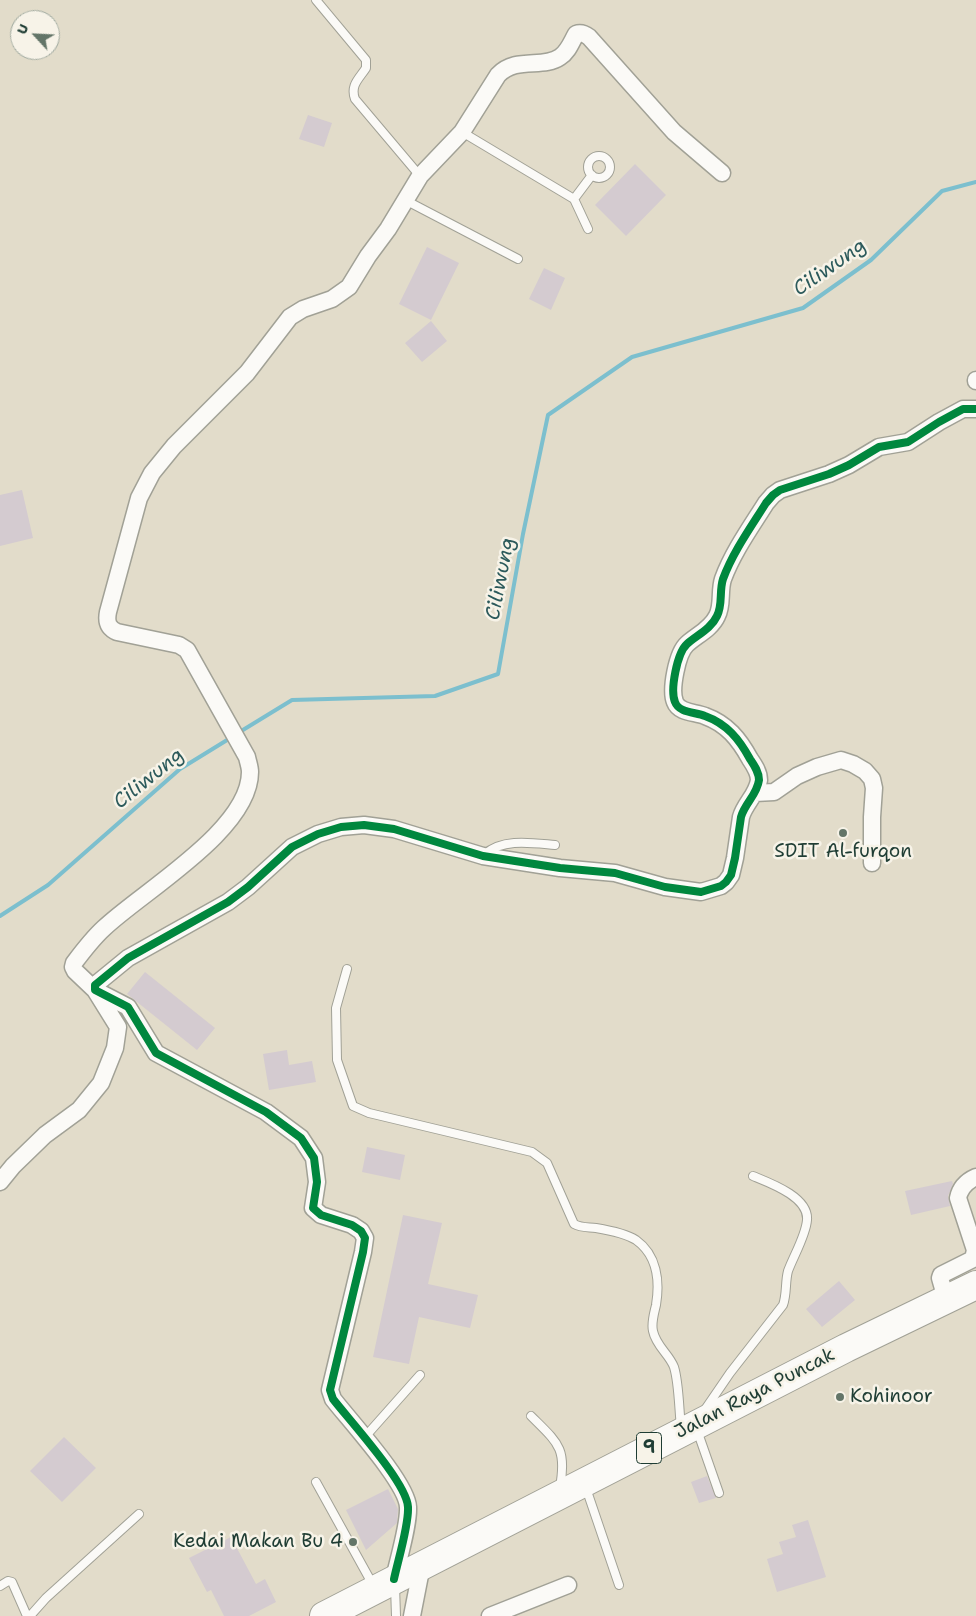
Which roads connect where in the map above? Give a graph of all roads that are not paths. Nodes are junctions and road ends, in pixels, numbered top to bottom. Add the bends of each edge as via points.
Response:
1 (316, 0) edge
2 (462, 132) junction
3 (722, 173) dead end
4 (592, 175) dead end
5 (420, 176) junction
6 (574, 199) junction
7 (406, 200) junction
8 (588, 230) dead end
9 (518, 259) dead end
10 (976, 409) edge
11 (755, 794) junction
12 (555, 845) dead end
13 (483, 856) junction
14 (872, 863) dead end
15 (347, 968) dead end
16 (95, 990) junction
17 (753, 1176) dead end
18 (976, 1177) edge
19 (0, 1182) edge
20 (976, 1285) edge
21 (946, 1299) junction
22 (420, 1375) dead end
23 (531, 1416) dead end
24 (689, 1427) junction
25 (364, 1438) junction
26 (316, 1482) dead end
27 (584, 1483) junction
28 (719, 1493) dead end
29 (559, 1496) junction
30 (138, 1514) dead end
31 (422, 1565) junction
32 (385, 1584) junction
33 (568, 1585) dead end
34 (619, 1585) dead end
35 (0, 1586) edge
36 (28, 1616) edge
37 (324, 1616) edge
38 (396, 1616) edge
39 (412, 1616) edge
40 (490, 1616) edge

1 - 5 lane via 366,60 366,68 354,85 355,100
2 - 3 street via 503,70 555,60 568,49 576,34 581,33 589,37 674,132
2 - 5 street
2 - 6 lane
4 - 6 lane
5 - 7 street
6 - 8 lane
7 - 9 lane
7 - 16 street via 345,291 290,317 247,373 174,446 152,473 139,498 107,622 118,632 179,645 187,650 246,757 250,774 238,809 210,842 103,928 74,963 74,971
10 - 11 street via 964,408 908,442 879,447 849,465 776,493 766,503 735,555 720,589 717,618 688,643 680,656 674,698 681,709 713,720 736,737 757,771 759,780
11 - 13 street via 740,817 731,875 726,882 701,892 675,889 615,873
11 - 14 street via 774,792 817,767 841,760 853,764 872,779 874,788
12 - 13 lane via 505,844
13 - 16 street via 379,826 352,826 318,834 281,855 228,902 128,958 98,982
15 - 24 lane via 336,1008 337,1060 353,1106 370,1113 532,1152 547,1163 574,1224 632,1238 641,1244 648,1252 658,1283 653,1334 674,1367
16 - 19 street via 118,1026 115,1048 101,1083 79,1110 45,1135
16 - 25 street via 128,1007 156,1053 266,1112 301,1138 314,1158 317,1182 315,1210 363,1233 363,1252 330,1390 333,1399
17 - 24 lane via 798,1200 806,1209 806,1226 788,1272 783,1304
18 - 21 street via 968,1180 958,1198 975,1250 974,1256 941,1275
20 - 21 highway, Jalan Raya Puncak / 9
21 - 24 highway, Jalan Raya Puncak / 9
22 - 25 lane
23 - 29 lane via 562,1454 564,1465
24 - 27 highway, Jalan Raya Puncak / 9
24 - 28 lane
25 - 32 street via 394,1475 408,1504 407,1521
26 - 32 lane
27 - 29 highway, Jalan Raya Puncak / 9
27 - 34 lane
29 - 31 highway, Jalan Raya Puncak / 9
30 - 36 lane
31 - 32 highway, Jalan Raya Puncak / 9
31 - 39 street
32 - 37 highway, Jalan Raya Puncak / 9
32 - 38 lane
33 - 40 street
35 - 36 lane via 12,1582

